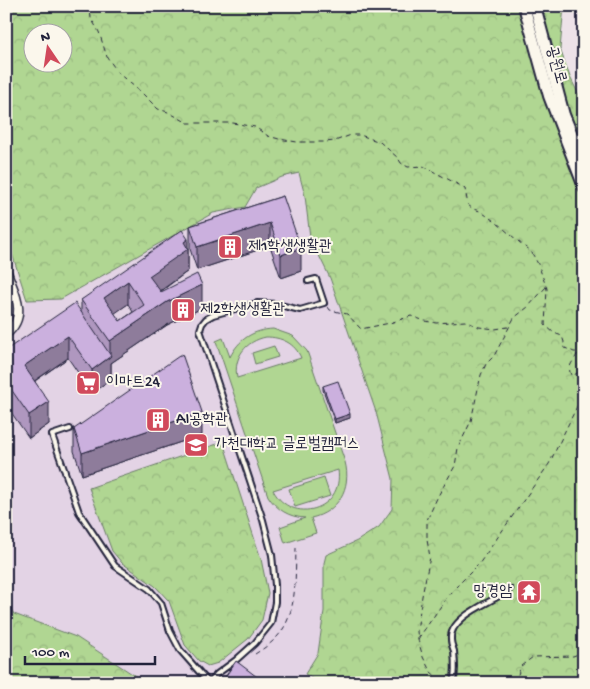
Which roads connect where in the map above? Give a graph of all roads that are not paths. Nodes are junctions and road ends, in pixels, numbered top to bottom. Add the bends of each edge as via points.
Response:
1 (524, 6) edge
2 (535, 6) edge
3 (584, 164) edge
4 (584, 187) edge
5 (6, 270) edge
6 (308, 281) dead end
7 (6, 334) edge
8 (70, 429) dead end
9 (510, 589) dead end
10 (226, 668) junction
11 (233, 673) edge
12 (210, 683) edge
13 (453, 683) edge

1 - 4 main road, 공원로 via 548,96
2 - 3 main road, 공원로 via 564,115
5 - 7 street via 19,311 16,325
6 - 10 lane via 316,279 324,303 300,310 257,303 206,319 200,330 263,520 272,555 275,586 270,623 255,643
8 - 12 lane via 52,435 79,512 115,566 148,589 161,603 180,650
9 - 13 lane via 489,600 454,628 450,639 454,651
10 - 11 lane
10 - 12 lane

